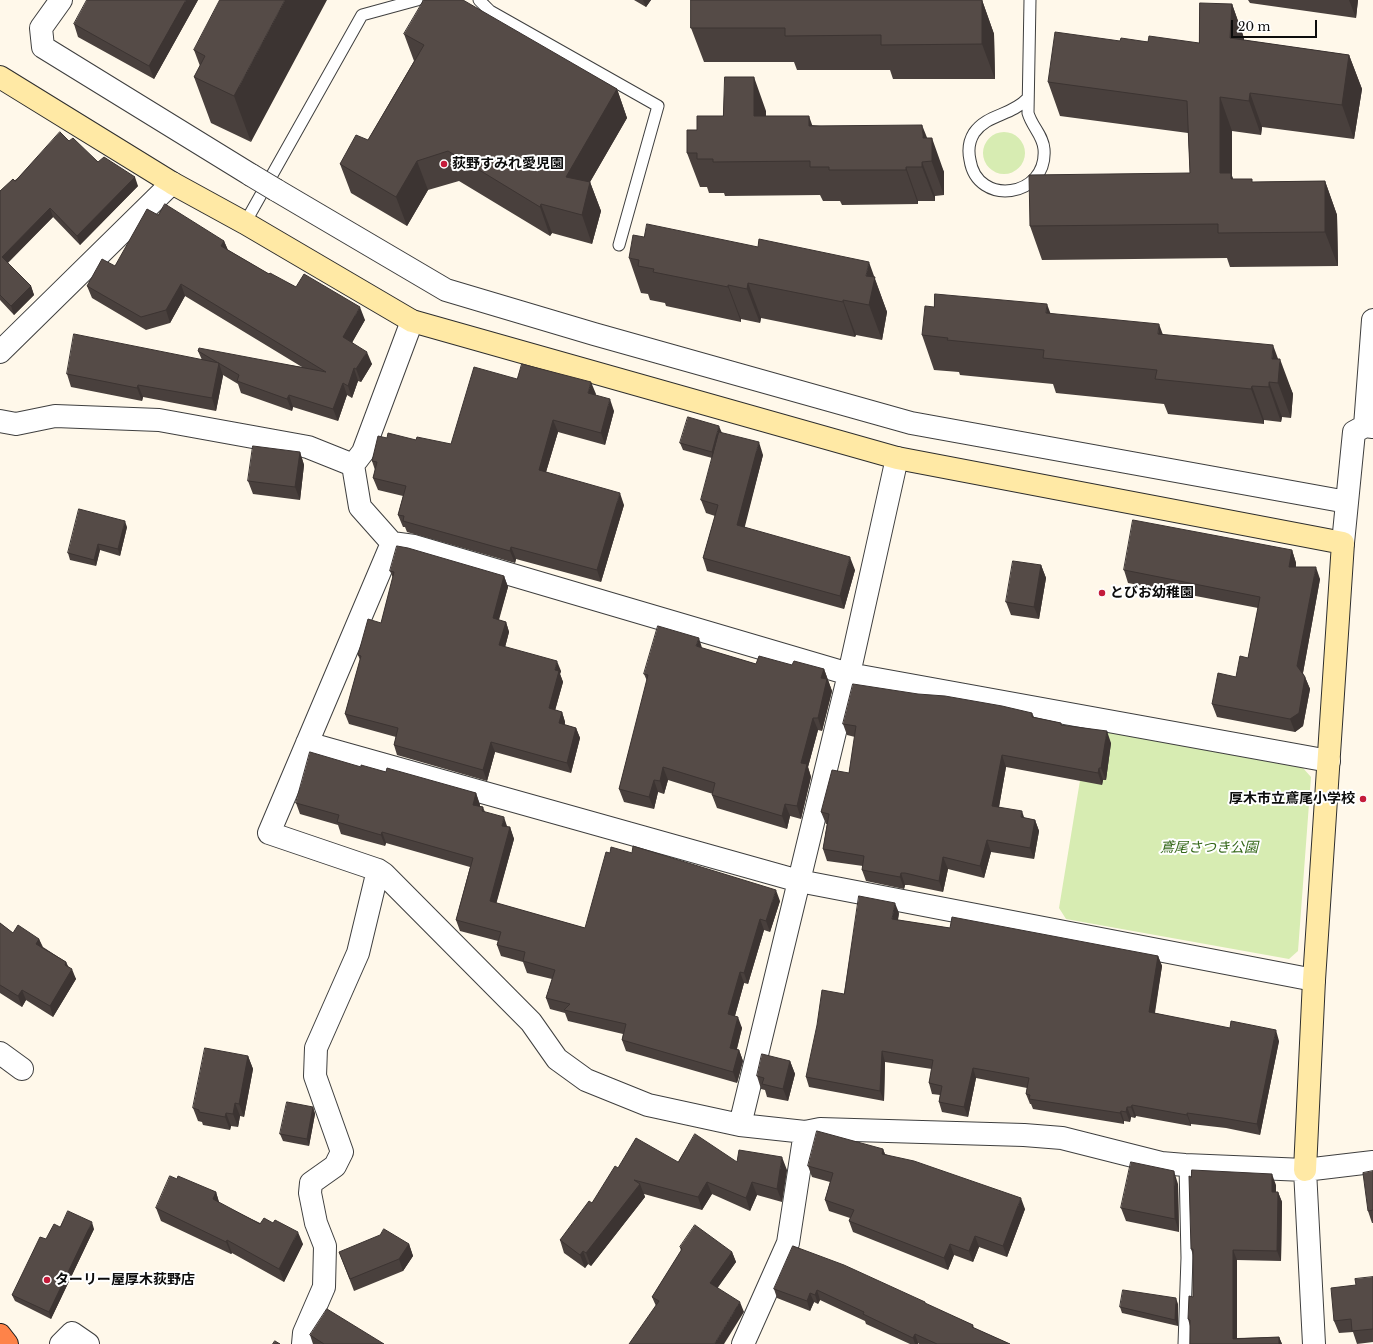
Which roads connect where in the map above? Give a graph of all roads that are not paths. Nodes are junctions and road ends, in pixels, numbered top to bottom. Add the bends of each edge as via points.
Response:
1 (60, 0) edge
2 (418, 0) edge
3 (479, 0) edge
4 (1030, 0) edge
5 (0, 77) edge
6 (1027, 99) junction
7 (1001, 116) junction
8 (1032, 125) junction
9 (172, 182) junction
10 (245, 223) junction
11 (619, 245) dead end
12 (1373, 320) edge
13 (412, 321) junction
14 (0, 352) edge
15 (0, 421) edge
16 (1369, 426) edge
17 (897, 458) junction
18 (353, 465) junction
19 (1347, 502) junction
20 (392, 543) junction
21 (1343, 543) junction
22 (849, 674) junction
23 (307, 743) junction
24 (1329, 761) junction
25 (378, 870) junction
26 (799, 881) junction
27 (1314, 980) junction
28 (0, 1053) edge
29 (22, 1069) dead end
30 (740, 1125) junction
31 (804, 1132) junction
32 (1373, 1162) edge
33 (1185, 1166) junction
34 (1305, 1170) junction
35 (0, 1335) edge
36 (7, 1344) edge
37 (61, 1344) edge
38 (88, 1344) edge
39 (303, 1344) edge
40 (743, 1344) edge
41 (1184, 1344) edge
42 (1314, 1344) edge

1 - 19 street, bridge via 41,28 43,47 276,190 446,290 911,423
2 - 10 lane via 362,15
3 - 11 lane via 490,11 658,106
4 - 6 lane
5 - 9 street
6 - 7 lane via 1019,107
6 - 8 lane
7 - 8 lane via 1019,118
7 - 8 lane via 982,124 974,134 969,150 970,163 975,174 997,190 1019,189 1040,172 1044,162 1044,147
9 - 10 street
9 - 14 street
10 - 13 street
12 - 16 street
13 - 17 street
13 - 18 street via 363,452
15 - 18 street via 16,424 55,416 159,420 308,447
16 - 19 street via 1354,432
17 - 21 street
17 - 22 street
18 - 20 street via 360,506
19 - 21 street
20 - 22 street via 414,546
20 - 23 street
21 - 24 street
22 - 24 street
22 - 26 street
23 - 25 street via 269,833
23 - 26 street
24 - 27 street
25 - 30 street via 530,1022 557,1059 586,1080 648,1105
25 - 39 street via 358,952 316,1048 314,1076 342,1152 335,1166 311,1183 310,1193 316,1223 325,1246 324,1287 304,1334
26 - 27 street
26 - 30 street
27 - 34 street
28 - 29 street
30 - 31 street
31 - 33 street via 820,1129 1062,1138 1162,1163
31 - 40 street via 788,1244
32 - 34 street
33 - 34 street
33 - 41 lane
34 - 42 street
35 - 36 highway
37 - 38 street via 72,1332

